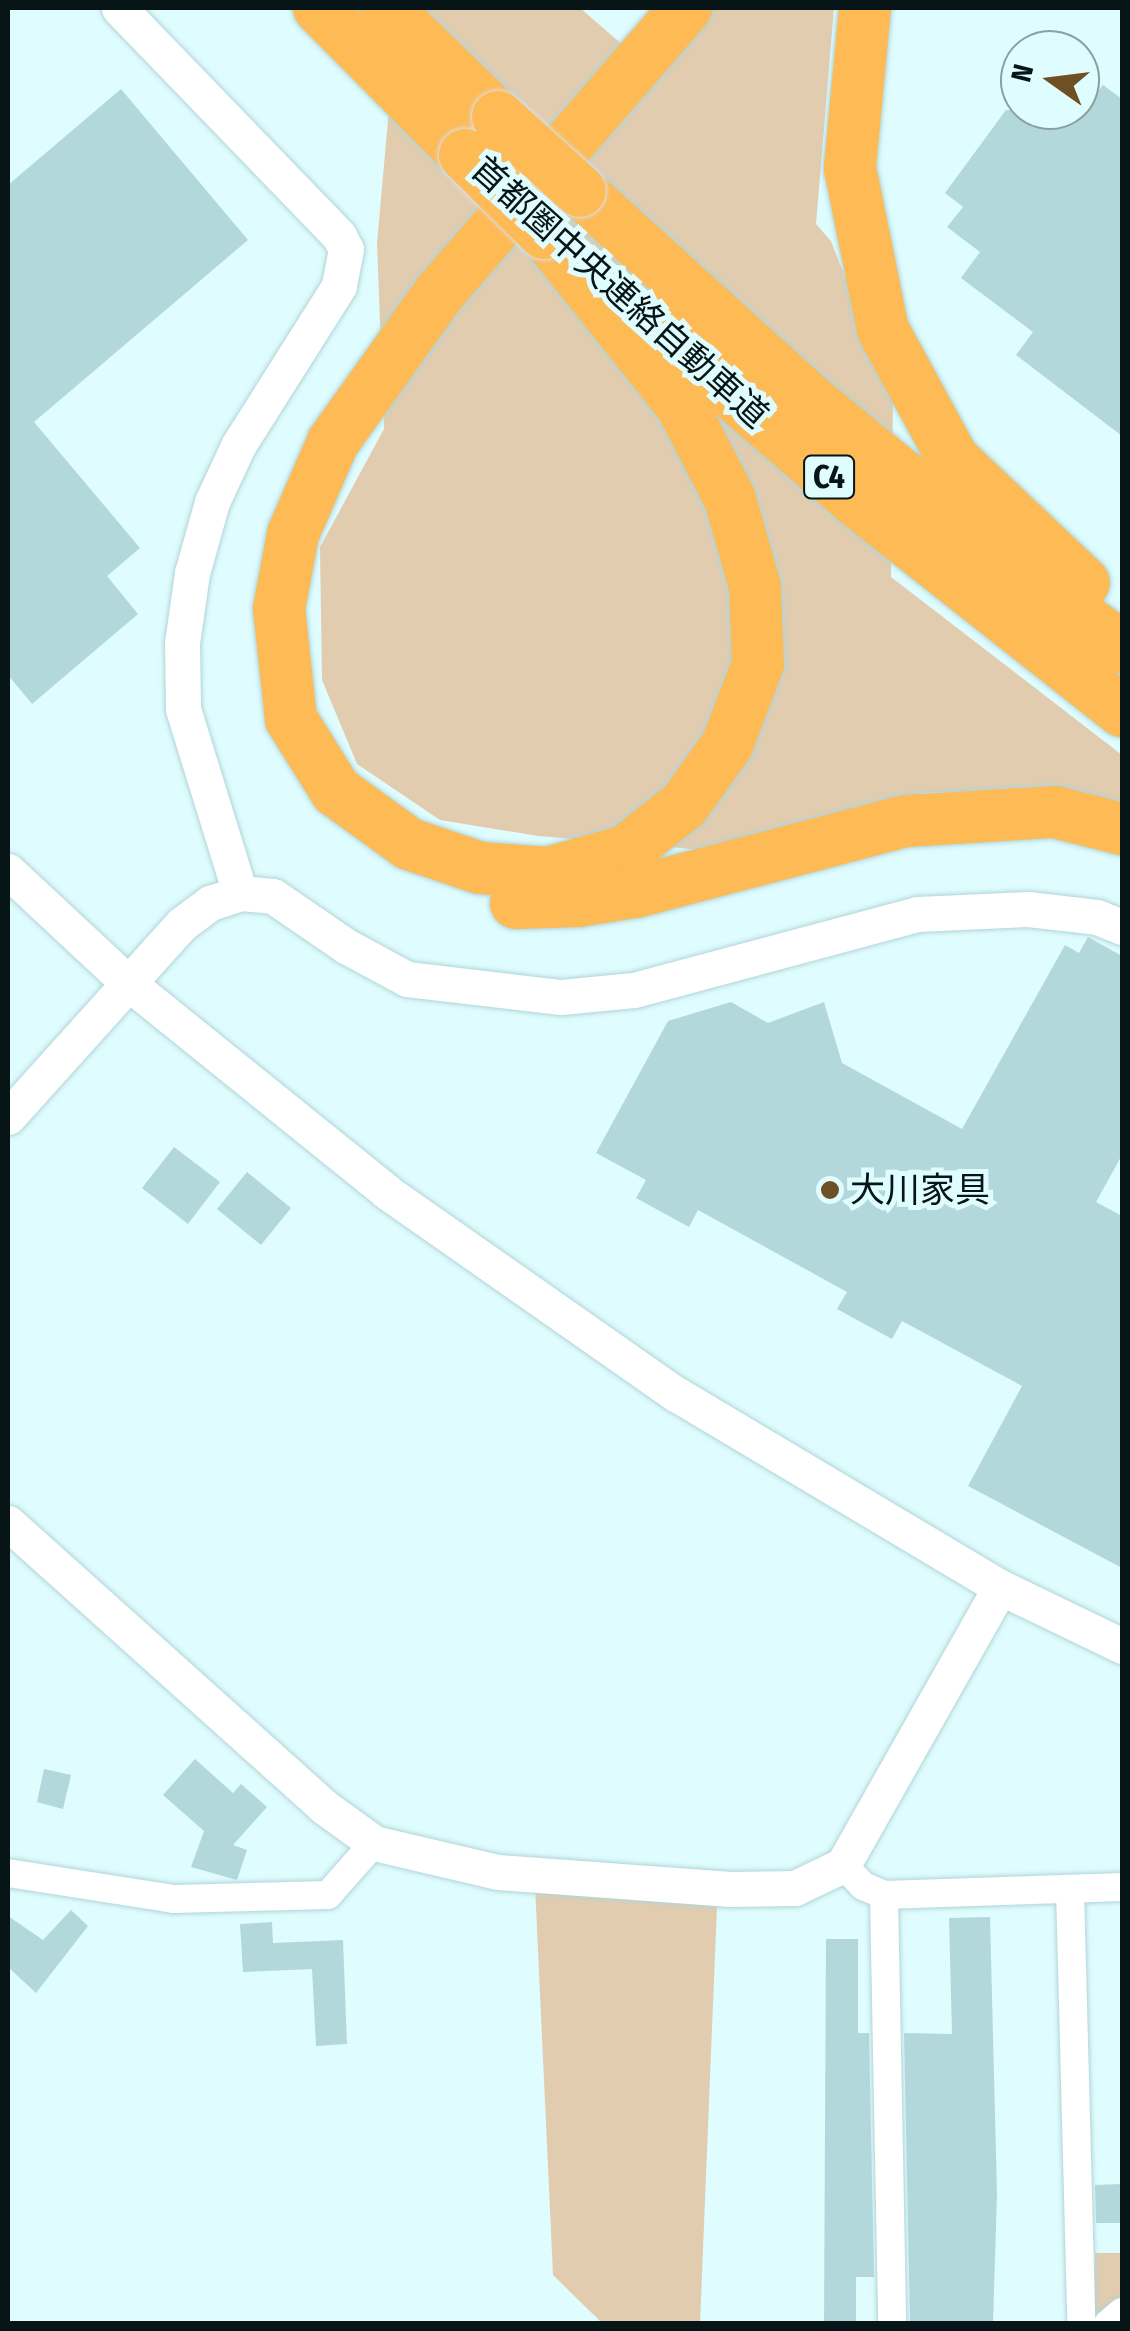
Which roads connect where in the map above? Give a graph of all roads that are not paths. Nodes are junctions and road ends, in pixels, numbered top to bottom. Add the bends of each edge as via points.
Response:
1 (119, 8) edge
2 (318, 8) edge
3 (386, 8) edge
4 (649, 8) edge
5 (686, 8) edge
6 (865, 8) edge
7 (482, 136) junction
8 (544, 233) junction
9 (1122, 619) edge
10 (1122, 647) edge
11 (1122, 711) edge
12 (1122, 828) edge
13 (8, 871) edge
14 (240, 893) junction
15 (1122, 928) edge
16 (127, 982) junction
17 (8, 1117) edge
18 (8, 1523) edge
19 (1000, 1588) junction
20 (1122, 1646) edge
21 (374, 1843) junction
22 (843, 1865) junction
23 (8, 1873) edge
24 (1122, 1888) edge
25 (1070, 1890) junction
26 (884, 1894) junction
27 (1122, 2312) edge
28 (892, 2324) edge
29 (1081, 2324) edge
30 (1108, 2324) edge

1 - 14 street via 346,249 339,286 238,446 212,502 192,574 182,643 183,708
2 - 7 highway, 首都圏中央連絡自動車道 / C4
3 - 7 highway, 首都圏中央連絡自動車道 / C4
4 - 12 highway via 354,358 288,457 256,551 250,638 268,738 322,825 401,878 494,904 634,892 906,821 1056,812
5 - 8 highway via 440,292 333,442 293,534 279,609 292,719 336,791 409,844 480,868 547,873 626,851 684,804 727,745 758,664 756,587 730,499 682,406
6 - 9 highway via 850,168 883,330 953,459
7 - 8 highway, 首都圏中央連絡自動車道 / C4, bridge
7 - 10 highway, 首都圏中央連絡自動車道 / C4, bridge via 580,191 814,403
8 - 11 highway, 首都圏中央連絡自動車道 / C4 via 856,501
13 - 16 street
14 - 15 street via 274,896 407,979 561,997 634,990 916,914 1028,908 1096,917
14 - 16 street via 210,903 182,924
16 - 17 street
16 - 19 street via 387,1192 676,1394
18 - 21 street via 323,1806
19 - 20 street
19 - 22 street
21 - 22 street via 498,1872 760,1890 795,1888
21 - 23 street via 328,1895 174,1899
22 - 26 street via 863,1886
24 - 25 street
25 - 26 street
25 - 29 street
26 - 28 street
27 - 30 street

